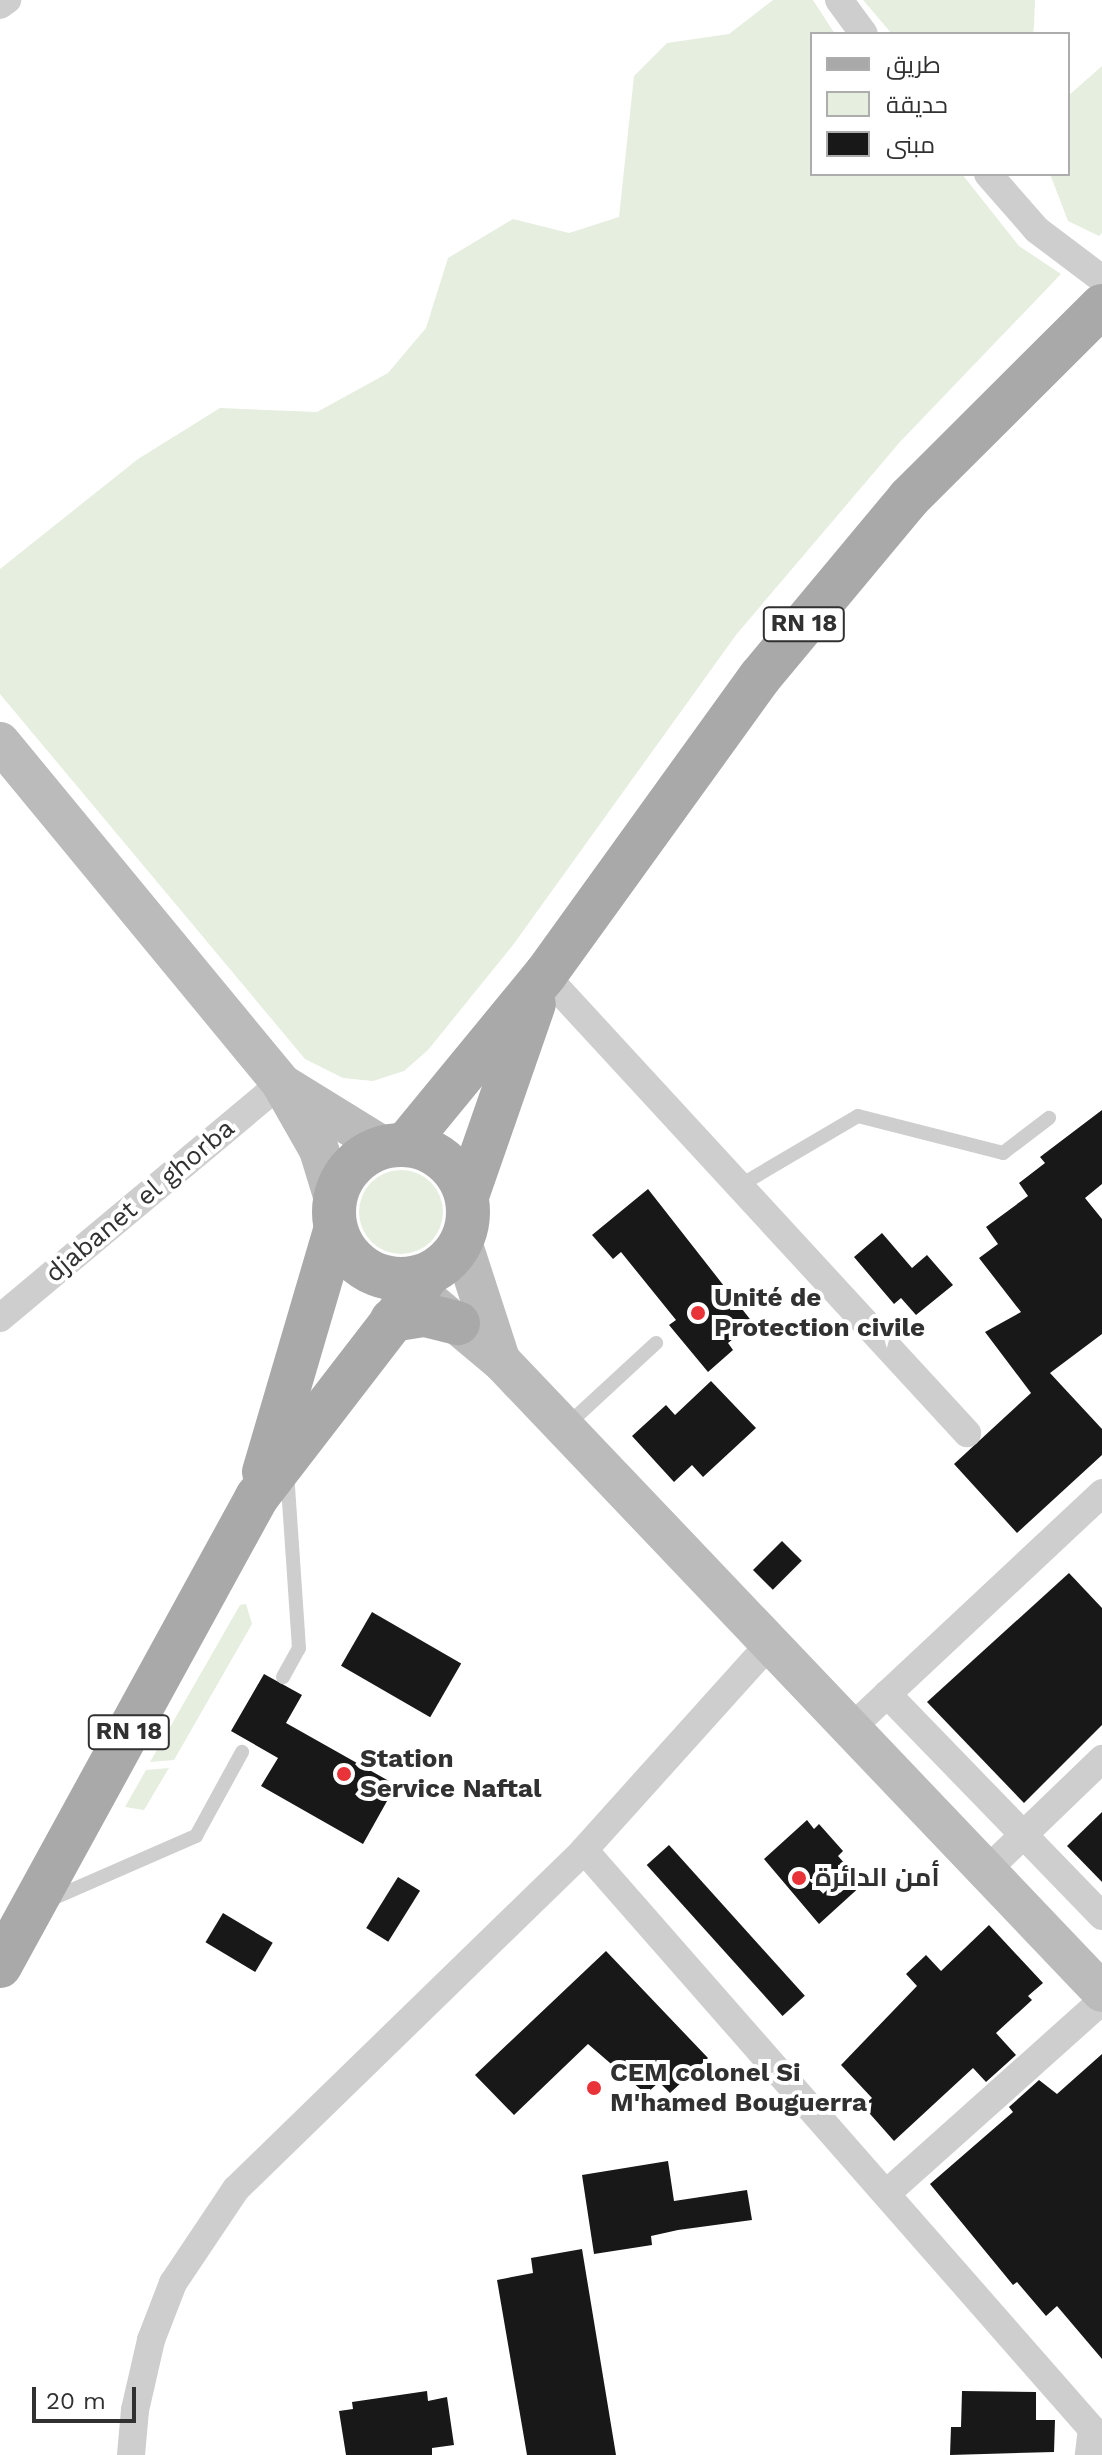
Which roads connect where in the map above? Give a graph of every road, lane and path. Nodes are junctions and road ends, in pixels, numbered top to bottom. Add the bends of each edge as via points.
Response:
1 (7, 0) edge
2 (839, 0) edge
3 (0, 5) edge
4 (863, 32) edge
5 (990, 176) edge
6 (1102, 279) edge
7 (1102, 306) edge
8 (0, 742) edge
9 (545, 975) junction
10 (281, 1083) junction
11 (1049, 1118) dead end
12 (395, 1146) junction
13 (739, 1186) junction
14 (467, 1196) junction
15 (335, 1214) junction
16 (462, 1242) junction
17 (406, 1290) junction
18 (0, 1318) edge
19 (458, 1323) joint
20 (656, 1343) dead end
21 (502, 1362) junction
22 (564, 1428) junction
23 (967, 1433) dead end
24 (286, 1459) junction
25 (1102, 1493) edge
26 (257, 1497) junction
27 (768, 1646) junction
28 (283, 1677) dead end
29 (887, 1694) junction
30 (849, 1730) junction
31 (242, 1752) dead end
32 (1102, 1759) edge
33 (1024, 1835) junction
34 (584, 1850) junction
35 (985, 1872) junction
36 (32, 1908) junction
37 (1102, 1916) edge
38 (0, 1966) edge
39 (1102, 1992) edge
40 (1102, 2001) edge
41 (887, 2193) junction
42 (1094, 2435) edge
43 (131, 2455) edge

1 - 3 street
2 - 4 street
5 - 6 street via 1037,230
7 - 9 main road, RN 18 via 909,498 770,665
8 - 10 main road
9 - 12 main road, RN 18
9 - 13 street
9 - 14 main road, RN 18
10 - 12 main road
10 - 15 main road via 319,1150
10 - 18 street, djabanet el ghorba
11 - 13 lane via 1003,1153 858,1116
12 - 14 main road via 445,1160
12 - 15 main road via 352,1165
13 - 23 street
14 - 16 main road via 469,1219
15 - 17 main road via 354,1261
15 - 26 main road, RN 18
16 - 17 main road
16 - 21 main road
17 - 19 main road via 425,1315
17 - 24 main road, RN 18
19 - 21 main road
20 - 22 lane
21 - 22 main road
22 - 27 main road
24 - 26 main road, RN 18
24 - 28 lane via 299,1648
25 - 29 street
26 - 36 main road, RN 18
27 - 30 main road
27 - 34 street
29 - 30 street
29 - 33 street
30 - 35 main road
31 - 36 lane via 196,1836
32 - 33 street
33 - 35 street
33 - 37 street
34 - 41 street
34 - 43 street via 236,2189 199,2238 173,2283 151,2340
35 - 39 main road
36 - 38 main road, RN 18
40 - 41 street
41 - 42 street

